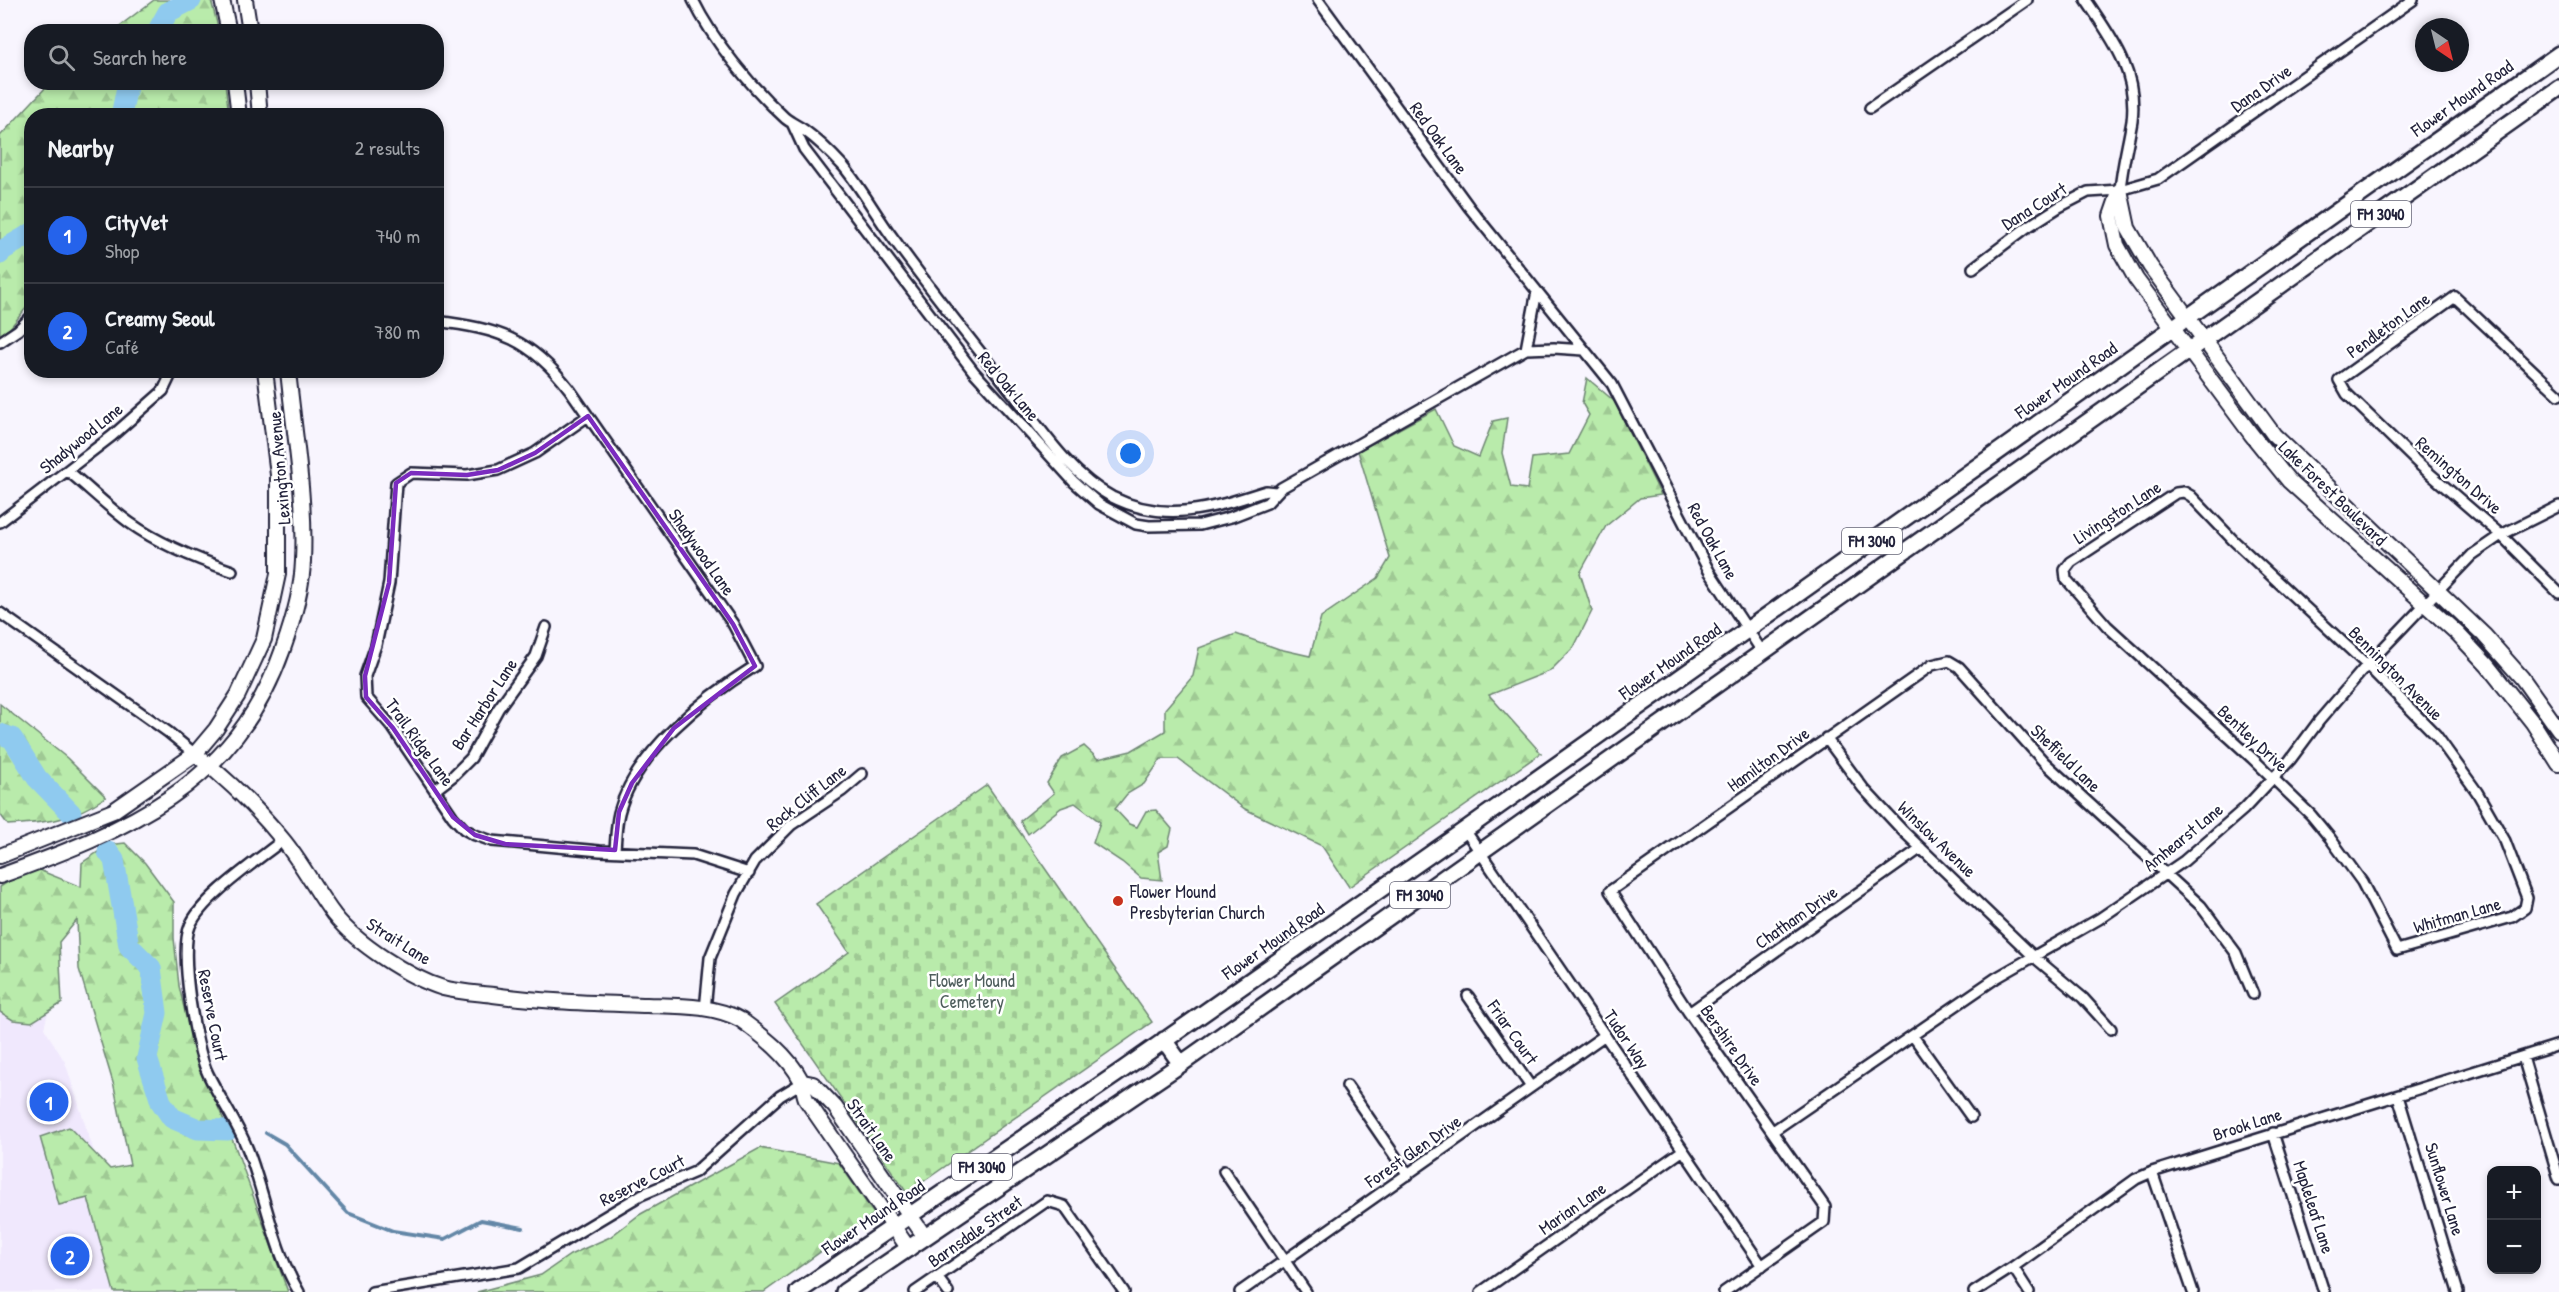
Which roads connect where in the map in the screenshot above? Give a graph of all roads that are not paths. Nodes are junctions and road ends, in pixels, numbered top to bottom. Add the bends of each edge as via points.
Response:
1 (222, 0) edge
2 (245, 0) edge
3 (693, 0) edge
4 (1318, 0) edge
5 (2026, 0) edge
6 (2086, 0) edge
7 (2413, 0) edge
8 (227, 24) edge
9 (249, 24) edge
10 (2559, 54) edge
11 (2559, 88) edge
12 (236, 90) edge
13 (258, 90) edge
14 (238, 108) edge
15 (259, 108) edge
16 (1870, 108) dead end
17 (793, 125) junction
18 (2120, 190) junction
19 (1973, 268) dead end
20 (1537, 291) junction
21 (2187, 318) junction
22 (444, 322) edge
23 (24, 324) edge
24 (2171, 329) junction
25 (2203, 340) junction
26 (0, 342) edge
27 (1526, 350) junction
28 (1584, 350) junction
29 (2188, 351) junction
30 (169, 378) edge
31 (266, 378) edge
32 (289, 378) edge
33 (2339, 380) joint
34 (2559, 395) edge
35 (588, 416) junction
36 (68, 471) junction
37 (1276, 492) junction
38 (2192, 496) joint
39 (2559, 506) edge
40 (0, 522) edge
41 (2501, 535) junction
42 (2065, 570) joint
43 (232, 571) dead end
44 (2437, 591) junction
45 (2559, 593) edge
46 (2424, 604) junction
47 (0, 613) edge
48 (546, 627) dead end
49 (1747, 630) junction
50 (1763, 652) junction
51 (1949, 661) joint
52 (2367, 665) junction
53 (2559, 730) edge
54 (1826, 738) junction
55 (195, 754) junction
56 (2559, 764) edge
57 (211, 767) junction
58 (862, 774) dead end
59 (2273, 778) junction
60 (435, 790) junction
61 (1465, 830) junction
62 (283, 840) junction
63 (1921, 848) junction
64 (615, 850) junction
65 (1480, 853) junction
66 (0, 856) edge
67 (749, 873) junction
68 (2167, 874) junction
69 (0, 876) edge
70 (1610, 891) joint
71 (2525, 908) joint
72 (2397, 950) joint
73 (2033, 956) junction
74 (2253, 994) dead end
75 (1468, 996) dead end
76 (705, 1010) junction
77 (1689, 1013) junction
78 (2111, 1029) dead end
79 (1605, 1035) junction
80 (1913, 1036) junction
81 (1164, 1040) junction
82 (2559, 1045) edge
83 (2523, 1057) junction
84 (1181, 1064) junction
85 (802, 1082) junction
86 (1347, 1086) dead end
87 (1531, 1088) junction
88 (2398, 1096) junction
89 (1971, 1117) dead end
90 (1773, 1131) junction
91 (2273, 1132) junction
92 (1682, 1151) junction
93 (1224, 1171) dead end
94 (2151, 1172) junction
95 (1408, 1175) junction
96 (2559, 1179) edge
97 (910, 1216) junction
98 (894, 1227) junction
99 (925, 1237) junction
100 (909, 1249) junction
101 (1285, 1262) junction
102 (1762, 1266) junction
103 (2013, 1267) junction
104 (937, 1277) junction
105 (299, 1292) edge
106 (372, 1292) edge
107 (798, 1292) edge
108 (844, 1292) edge
109 (915, 1292) edge
110 (948, 1292) edge
111 (1124, 1292) edge
112 (1240, 1292) edge
113 (1306, 1292) edge
114 (1481, 1292) edge
115 (1724, 1292) edge
116 (1974, 1292) edge
117 (2029, 1292) edge
118 (2193, 1292) edge
119 (2324, 1292) edge
120 (2458, 1292) edge

1 - 8 street
2 - 9 street
3 - 17 street, Red Oak Lane via 713,34 749,80
4 - 20 street, Red Oak Lane via 1469,207
5 - 16 street
6 - 18 street, Lake Forest Boulevard via 2119,48 2132,85 2132,120
7 - 18 street, Dana Drive via 2158,179
10 - 21 main road, Flower Mound Road / FM 3040
11 - 25 main road, FM 3040
12 - 14 street
13 - 15 street
17 - 37 street, Red Oak Lane via 844,168 1036,424 1094,487 1130,504 1167,512 1207,510 1266,491
17 - 37 street, Red Oak Lane via 804,149 974,372 1032,438 1099,504 1136,524 1186,526 1232,517 1267,503
18 - 19 street, Dana Court via 2088,192 2058,207
18 - 21 street, Lake Forest Boulevard via 2128,228
18 - 24 street, Lake Forest Boulevard via 2111,216 2117,245
20 - 27 street
20 - 28 street, Red Oak Lane
21 - 24 main road, Flower Mound Road / FM 3040
21 - 25 street, Lake Forest Boulevard
22 - 35 street, Shadywood Lane via 483,327 524,345 550,364
23 - 26 street
24 - 29 street, Lake Forest Boulevard
24 - 49 main road, Flower Mound Road / FM 3040
25 - 29 main road, FM 3040
25 - 44 street, Lake Forest Boulevard via 2274,435
27 - 28 street, Red Oak Lane
27 - 37 street, Red Oak Lane
28 - 49 street, Red Oak Lane via 1612,384 1709,571
29 - 46 street, Lake Forest Boulevard via 2289,480
29 - 50 main road, FM 3040
30 - 36 street, Shadywood Lane via 163,391
31 - 55 street, Lexington Avenue via 278,475 278,574 264,639 238,695
32 - 57 street, Lexington Avenue via 303,489 303,563 293,620 276,668 248,722
33 - 34 street, Pendleton Lane via 2455,297
33 - 41 street, Remington Drive via 2347,394 2421,466
35 - 60 street, Trail Ridge Lane via 535,453 498,470 466,475 411,473 396,483 389,583 376,645 364,676 366,697 393,728
35 - 64 street, Shadywood Lane via 733,624 755,666 697,707 654,751 632,783 619,812
36 - 40 street, Shadywood Lane
36 - 43 street via 154,537
38 - 42 street, Livingston Lane via 2176,494 2071,562
38 - 52 street, Bennington Avenue via 2232,540
39 - 41 street, Amhearst Lane
41 - 44 street, Amhearst Lane via 2472,555
41 - 45 street, Remington Drive
42 - 59 street, Bentley Drive via 2073,590 2106,626
44 - 46 street, Amhearst Lane
44 - 53 street, Lake Forest Boulevard via 2502,655
46 - 52 street, Amhearst Lane
46 - 56 street, Lake Forest Boulevard via 2500,680
47 - 55 street, Strait Lane
48 - 60 street, Bar Harbor Lane via 536,656 498,709 471,758
49 - 50 street, Red Oak Lane
49 - 61 main road, Flower Mound Road / FM 3040
50 - 65 main road, FM 3040
51 - 54 street, Hamilton Drive via 1932,665
51 - 68 street, Sheffield Lane via 1959,666 2044,762
52 - 59 street, Amhearst Lane
52 - 71 street, Bennington Avenue via 2436,735 2477,792 2512,858 2527,897
54 - 63 street, Winslow Avenue via 1863,788
54 - 70 street, Hamilton Drive
55 - 57 street, Strait Lane
55 - 66 street, Lexington Avenue via 113,811
57 - 62 street, Strait Lane
57 - 69 street, Lexington Avenue via 140,818
58 - 67 street, Rock Cliff Lane via 791,825 755,861
59 - 68 street, Amhearst Lane via 2217,834
59 - 72 street, Bentley Drive via 2311,814 2362,882
60 - 64 street, Trail Ridge Lane via 464,829 483,838 517,845
61 - 65 street, Tudor Way
61 - 81 main road, Flower Mound Road / FM 3040
62 - 76 street, Strait Lane via 336,917 356,938 443,988 511,998
62 - 105 street, Reserve Court via 196,914 186,943 188,987 204,1065 248,1148 286,1267
63 - 73 street, Winslow Avenue
63 - 77 street, Chatham Drive
64 - 67 street, Trail Ridge Lane via 693,855
65 - 79 street, Tudor Way
65 - 84 main road, FM 3040
67 - 76 street, Rock Cliff Lane via 736,894 710,958
68 - 73 street, Amhearst Lane
68 - 74 street, Sheffield Lane via 2229,940
70 - 77 street, Bershire Drive
71 - 72 street, Whitman Lane via 2512,917
73 - 78 street, Winslow Avenue via 2083,998
73 - 80 street, Amhearst Lane
75 - 87 street, Friar Court
76 - 85 street, Strait Lane via 734,1016 748,1025 787,1059
77 - 90 street, Bershire Drive
79 - 87 street, Forest Glen Drive
79 - 92 street, Tudor Way
80 - 89 street
80 - 90 street, Amhearst Lane
81 - 84 main road
81 - 97 main road, Flower Mound Road / FM 3040
82 - 83 street, Brook Lane
83 - 88 street, Brook Lane
83 - 96 street
84 - 99 main road, FM 3040
85 - 97 street, Strait Lane via 813,1084 835,1107
85 - 98 street, Strait Lane via 807,1101
85 - 106 street, Reserve Court via 780,1096 695,1172 641,1195 519,1268
86 - 95 street
87 - 95 street, Forest Glen Drive
88 - 91 street, Brook Lane
88 - 120 street, Sunflower Lane
90 - 102 street, Bershire Drive via 1826,1207 1824,1222
91 - 94 street, Brook Lane
91 - 119 street, Mapleleaf Lane
92 - 102 street, Tudor Way
92 - 114 street, Marian Lane
93 - 101 street
94 - 103 street, Brook Lane
94 - 118 street
95 - 101 street, Forest Glen Drive
97 - 98 main road, Flower Mound Road / FM 3040
97 - 99 street, Strait Lane
98 - 100 street, Strait Lane
98 - 107 main road, Flower Mound Road / FM 3040
99 - 100 main road, FM 3040
100 - 108 main road, FM 3040
101 - 112 street, Forest Glen Drive
101 - 113 street
102 - 115 street
103 - 116 street, Brook Lane
103 - 117 street
104 - 109 street, Barnsdale Street
104 - 110 street
104 - 111 street, Barnsdale Street via 1047,1201 1064,1206

